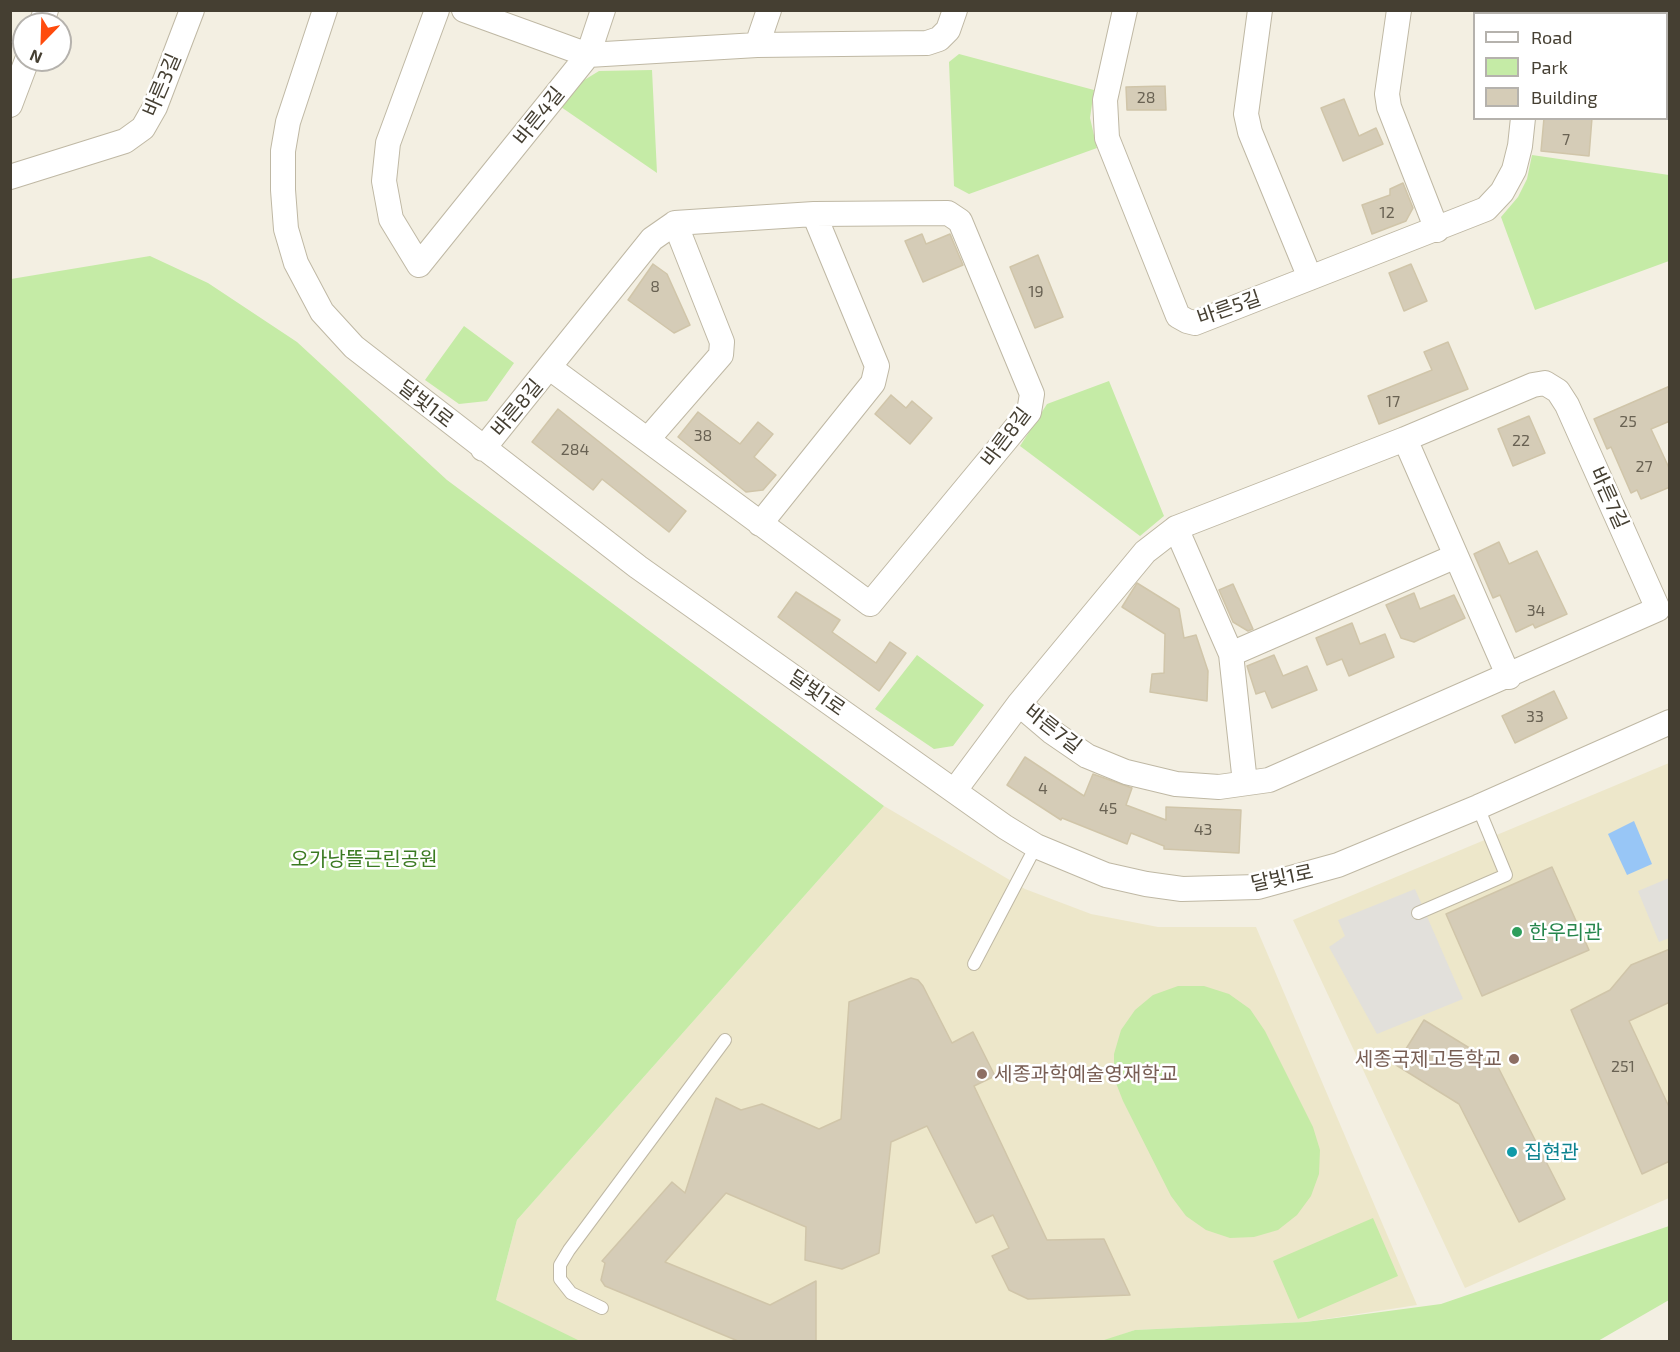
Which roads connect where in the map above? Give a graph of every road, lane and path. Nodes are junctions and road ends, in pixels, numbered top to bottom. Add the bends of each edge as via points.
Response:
1 (192, 10) edge
2 (325, 10) edge
3 (436, 10) edge
4 (464, 10) edge
5 (603, 10) edge
6 (769, 10) edge
7 (955, 10) edge
8 (1125, 10) edge
9 (1260, 10) edge
10 (1398, 10) edge
11 (757, 45) junction
12 (588, 55) junction
13 (22, 72) edge
14 (10, 105) edge
15 (1523, 120) edge
16 (10, 177) edge
17 (814, 214) junction
18 (675, 223) junction
19 (1437, 230) junction
20 (1310, 278) junction
21 (550, 368) junction
22 (648, 439) junction
23 (1405, 439) junction
24 (483, 449) junction
25 (760, 524) junction
26 (1176, 528) junction
27 (1456, 556) junction
28 (1231, 654) junction
29 (1509, 677) junction
30 (1019, 704) junction
31 (1670, 722) edge
32 (1245, 783) junction
33 (955, 790) junction
34 (1478, 807) junction
35 (1036, 846) junction
36 (1418, 913) dead end
37 (974, 964) dead end
38 (726, 1040) dead end
39 (602, 1308) dead end

1 - 16 street, 바른3길 via 155,107 143,128 125,141
2 - 24 street, 달빛1로 via 288,122 283,151 286,229 296,263 322,312 354,347
3 - 12 street, 바른4길 via 388,143 384,181 391,219 419,266
4 - 12 street
5 - 12 street
6 - 11 street
7 - 11 street via 948,30 927,43
8 - 20 street, 바른5길 via 1105,100 1107,138 1178,316 1195,323
9 - 20 street via 1246,114
10 - 19 street via 1387,94 1389,107
11 - 12 street
13 - 14 street
15 - 19 street, 바른5길 via 1514,170 1502,192 1486,209
17 - 18 street, 바른8길
17 - 25 street via 877,366 873,383
17 - 25 street, 바른8길 via 948,213 960,221 1032,394 1031,404 1029,412 870,604
18 - 21 street, 바른8길 via 652,239
18 - 22 street via 722,342 721,355
19 - 20 street, 바른5길
21 - 22 street, 바른8길
21 - 24 street, 바른8길
22 - 25 street, 바른8길
23 - 26 street, 바른7길
23 - 27 street
23 - 29 street, 바른7길 via 1545,383 1568,405 1658,609
24 - 33 street, 달빛1로 via 638,567
26 - 28 street
26 - 30 street, 바른7길 via 1145,552
27 - 28 street
27 - 29 street
28 - 32 street
29 - 32 street, 바른7길 via 1304,767 1269,780
30 - 32 street, 바른7길 via 1087,756 1126,772 1176,784 1219,787
30 - 33 street
31 - 34 street, 달빛1로
33 - 35 street, 달빛1로
34 - 35 street, 달빛1로 via 1338,865 1258,887 1182,889 1146,884 1106,875
34 - 36 lane via 1506,875
35 - 37 lane
38 - 39 lane via 560,1265 560,1279 571,1293

